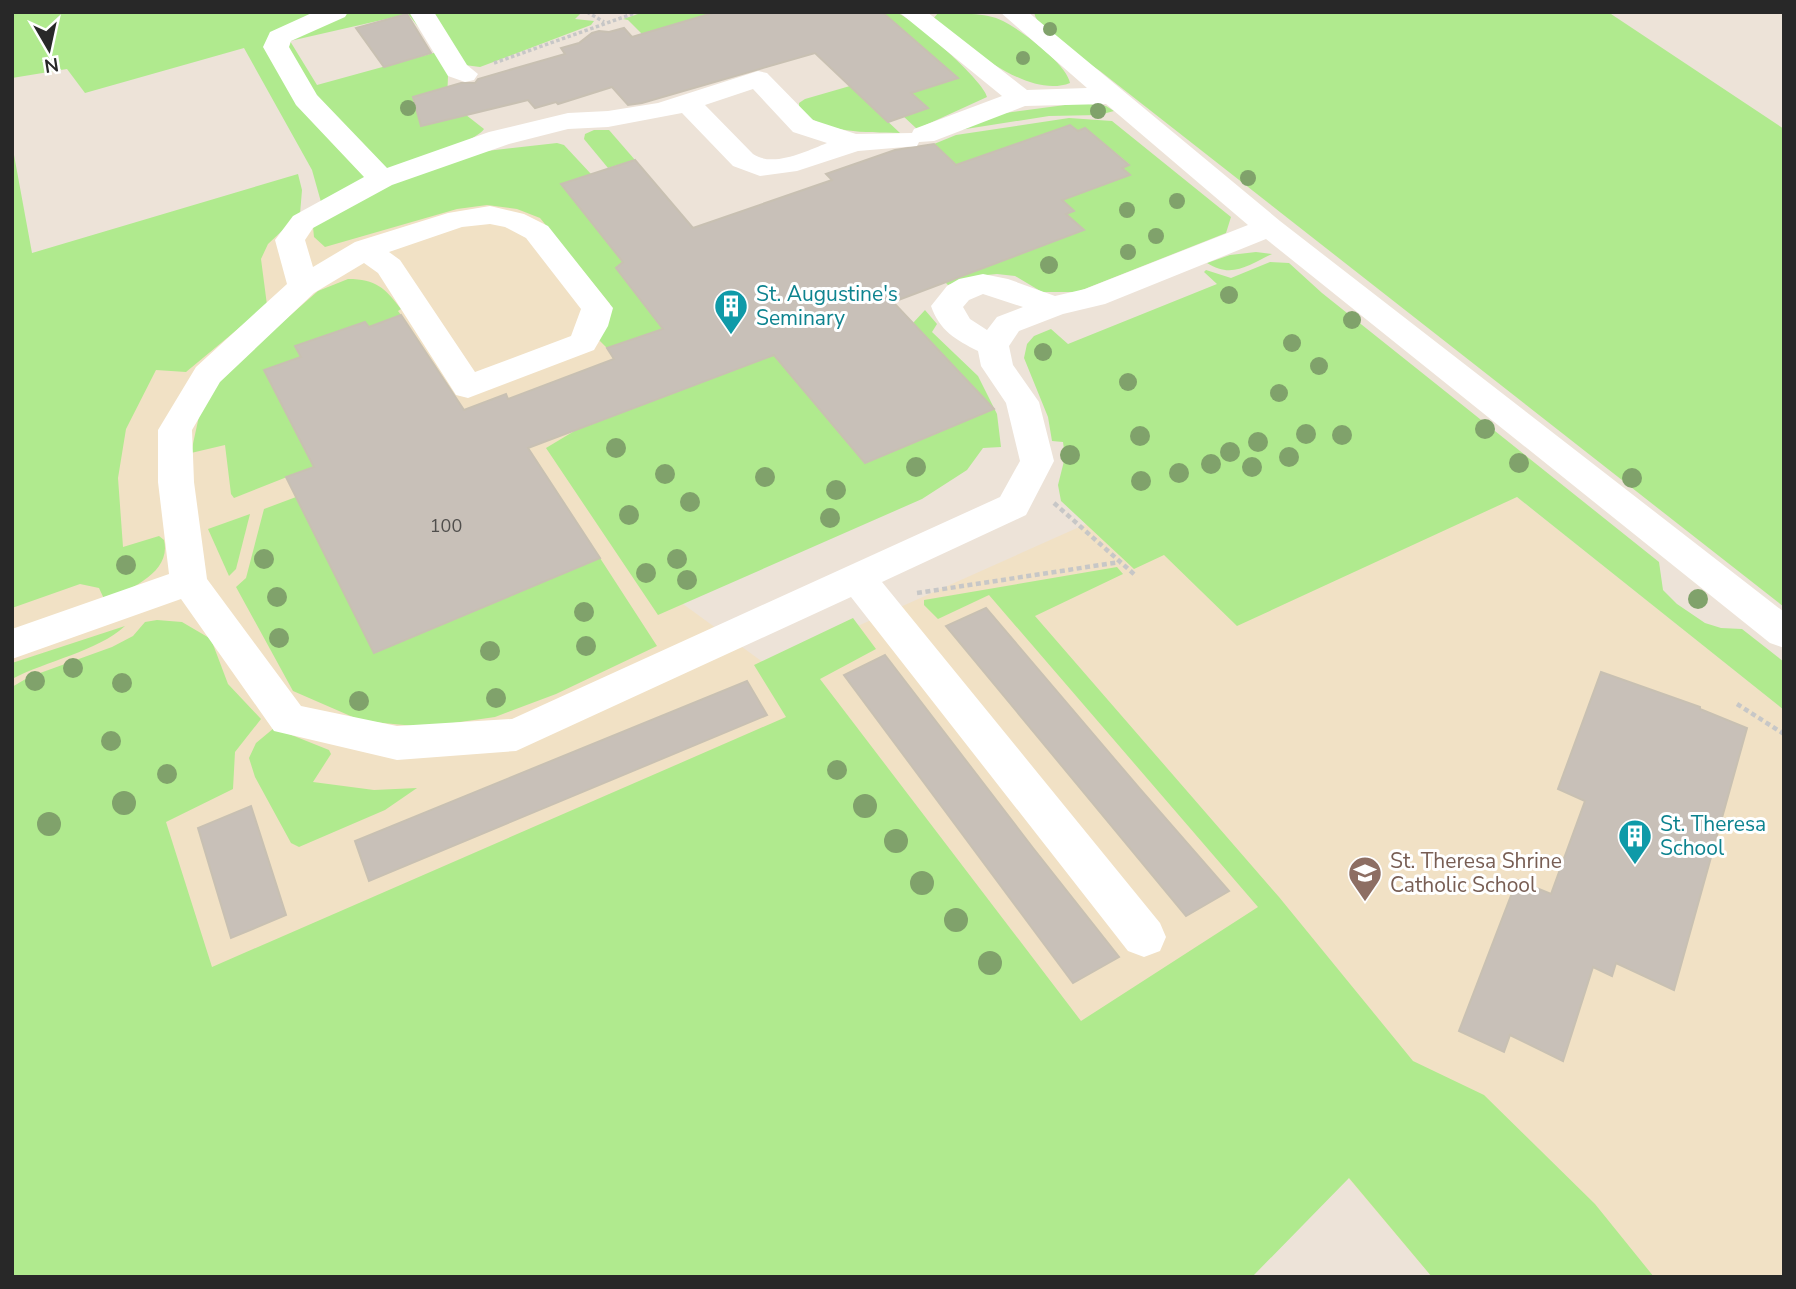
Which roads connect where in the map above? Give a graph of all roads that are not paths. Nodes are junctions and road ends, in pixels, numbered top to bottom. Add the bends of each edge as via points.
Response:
1 (337, 12) edge
2 (421, 12) edge
3 (911, 12) edge
4 (1012, 12) edge
5 (466, 74) road end
6 (1110, 96) junction
7 (1021, 98) junction
8 (687, 102) junction
9 (854, 143) junction
10 (382, 180) junction
11 (1269, 227) junction
12 (366, 248) junction
13 (303, 286) junction
14 (1054, 306) junction
15 (993, 345) junction
16 (190, 582) junction
17 (865, 588) junction
18 (1784, 634) edge
19 (12, 644) edge
20 (1144, 937) dead end

1 - 10 lane via 279,37 276,47 306,99
2 - 5 lane via 457,70
3 - 7 lane
4 - 6 lane
6 - 7 lane
6 - 11 lane
7 - 9 lane via 915,137
8 - 9 lane via 758,79 803,126
8 - 9 lane via 748,163 789,165
8 - 10 lane via 608,119 568,121 499,138
10 - 13 lane via 303,222 290,240
11 - 14 lane via 1094,297
11 - 18 lane
12 - 12 lane via 389,267 468,387 583,343 592,326 597,308 537,232 514,220 490,215 458,219
12 - 13 lane
13 - 16 lane via 208,375 176,430 176,482
14 - 15 lane via 1008,324
14 - 15 lane via 987,284 954,295 947,306 950,319
15 - 17 lane via 997,366 1021,402 1037,461 1013,506
16 - 17 lane via 288,720 397,743 516,735
16 - 19 lane
17 - 20 lane

